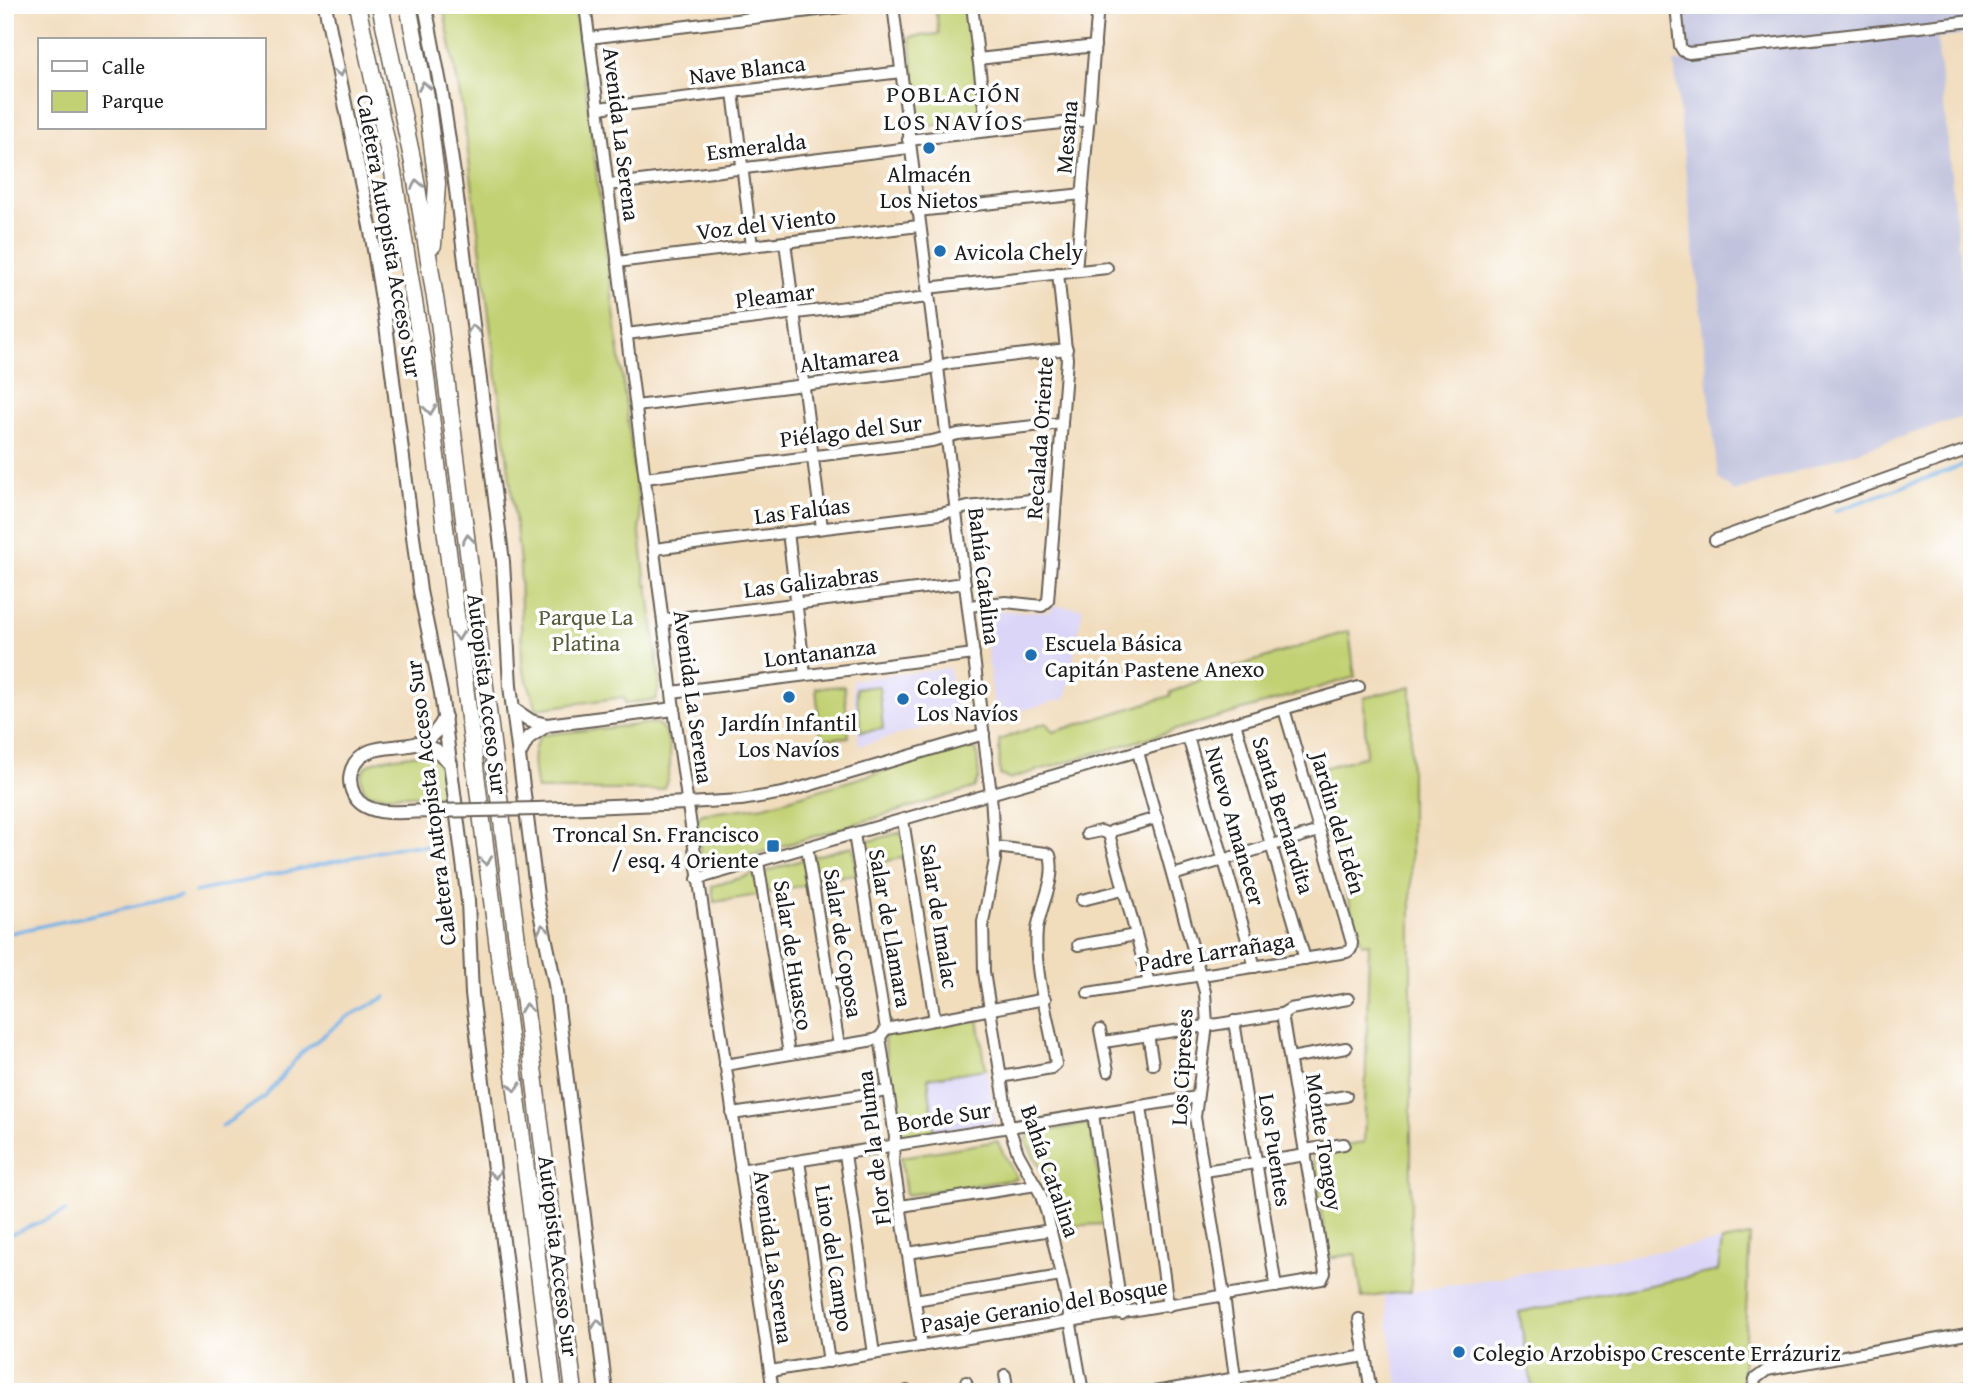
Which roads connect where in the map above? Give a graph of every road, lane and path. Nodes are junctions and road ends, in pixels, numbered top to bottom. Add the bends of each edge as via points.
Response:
1 (325, 5) edge
2 (357, 5) edge
3 (380, 5) edge
4 (408, 5) edge
5 (425, 5) edge
6 (584, 5) edge
7 (859, 5) edge
8 (893, 5) edge
9 (972, 5) edge
10 (1098, 5) edge
11 (1676, 5) edge
12 (1972, 21) edge
13 (589, 38) junction
14 (1095, 47) junction
15 (978, 59) junction
16 (901, 72) junction
17 (733, 92) junction
18 (598, 108) junction
19 (1089, 120) junction
20 (987, 131) junction
21 (909, 144) junction
22 (742, 168) junction
23 (607, 185) junction
24 (1083, 194) junction
25 (918, 211) junction
26 (919, 226) junction
27 (785, 242) junction
28 (752, 246) junction
29 (617, 262) junction
30 (1107, 268) dead end
31 (1076, 271) junction
32 (1058, 274) junction
33 (432, 275) junction
34 (928, 293) junction
35 (794, 313) junction
36 (626, 334) junction
37 (1067, 349) junction
38 (937, 366) junction
39 (803, 385) junction
40 (636, 406) junction
41 (1062, 423) junction
42 (946, 438) junction
43 (1972, 448) edge
44 (812, 457) junction
45 (645, 478) junction
46 (1056, 497) junction
47 (956, 510) junction
48 (821, 528) junction
49 (788, 532) junction
50 (1715, 540) dead end
51 (654, 549) junction
52 (965, 583) junction
53 (797, 604) junction
54 (968, 606) junction
55 (663, 620) junction
56 (974, 654) junction
57 (805, 676) junction
58 (1359, 687) dead end
59 (672, 692) junction
60 (513, 709) junction
61 (674, 709) junction
62 (1284, 709) junction
63 (444, 717) junction
64 (1235, 723) junction
65 (547, 725) junction
66 (984, 734) junction
67 (1188, 737) junction
68 (417, 743) junction
69 (1138, 752) junction
70 (519, 755) junction
71 (451, 764) junction
72 (991, 794) junction
73 (687, 803) junction
74 (1157, 818) junction
75 (903, 820) junction
76 (1320, 831) junction
77 (854, 834) junction
78 (1087, 834) dead end
79 (1109, 834) junction
80 (1271, 845) junction
81 (807, 847) junction
82 (995, 847) junction
83 (1224, 860) junction
84 (758, 862) junction
85 (1173, 875) junction
86 (697, 879) junction
87 (1123, 890) junction
88 (1082, 900) dead end
89 (1136, 935) junction
90 (1078, 945) dead end
91 (1351, 950) joint
92 (1305, 959) junction
93 (1255, 967) junction
94 (1202, 975) junction
95 (1149, 983) junction
96 (1088, 993) dead end
97 (1045, 999) junction
98 (1348, 999) dead end
99 (990, 1009) junction
100 (1282, 1014) junction
101 (935, 1020) junction
102 (1234, 1021) junction
103 (1207, 1025) junction
104 (1100, 1030) dead end
105 (883, 1033) junction
106 (1148, 1035) junction
107 (1104, 1042) junction
108 (839, 1046) junction
109 (1346, 1048) dead end
110 (789, 1054) junction
111 (1290, 1058) junction
112 (1153, 1064) dead end
113 (725, 1065) junction
114 (1108, 1070) dead end
115 (1001, 1077) junction
116 (888, 1091) junction
117 (1346, 1096) dead end
118 (1196, 1097) junction
119 (1297, 1104) junction
120 (1141, 1106) junction
121 (732, 1114) junction
122 (1093, 1114) junction
123 (1009, 1127) junction
124 (1344, 1144) dead end
125 (895, 1146) junction
126 (1305, 1152) junction
127 (845, 1154) junction
128 (799, 1161) junction
129 (1256, 1163) junction
130 (740, 1170) junction
131 (1204, 1171) junction
132 (1036, 1185) junction
133 (901, 1206) junction
134 (1051, 1230) junction
135 (908, 1253) junction
136 (1061, 1276) junction
137 (1324, 1278) joint
138 (1276, 1287) junction
139 (1224, 1296) junction
140 (915, 1300) junction
141 (1168, 1306) junction
142 (1122, 1314) junction
143 (1359, 1319) dead end
144 (1071, 1322) junction
145 (1972, 1333) edge
146 (922, 1346) junction
147 (874, 1354) junction
148 (1365, 1356) junction
149 (829, 1362) junction
150 (770, 1371) junction
151 (1005, 1375) dead end
152 (1235, 1378) junction
153 (1972, 1387) edge
154 (522, 1392) edge
155 (554, 1392) edge
156 (574, 1392) edge
157 (606, 1392) edge
158 (773, 1392) edge
159 (1008, 1392) edge
160 (1083, 1392) edge
161 (1154, 1392) edge
162 (1237, 1392) edge
163 (1371, 1392) edge
164 (1753, 1392) edge
165 (1947, 1392) edge

1 -> 63 main road, Caletera Autopista Acceso Sur via 371,231 420,591
2 -> 155 highway, Autopista Acceso Sur via 393,172 425,369
33 -> 3 highway, Autopista Acceso Sur via 414,163
33 -> 4 highway via 437,183
60 -> 5 main road via 502,552 447,123
6 - 13 street, Avenida La Serena
7 - 13 street
8 - 16 street, Bahía Catalina
9 - 15 street
10 - 14 street, Mesana
11 - 12 street via 1679,44 1689,53
13 - 18 street, Avenida La Serena
14 - 15 street
14 - 19 street, Mesana
15 - 20 street
16 - 17 street, Nave Blanca
16 - 21 street, Bahía Catalina
17 - 18 street, Nave Blanca
17 - 22 street
18 - 23 street, Avenida La Serena
19 - 20 street, Esmeralda
19 - 24 street, Mesana
20 - 21 street, Esmeralda
21 - 22 street, Esmeralda
21 - 25 street, Bahía Catalina
22 - 23 street, Esmeralda
22 - 28 street
23 - 29 street, Avenida La Serena
24 - 25 street
24 - 31 street, Mesana
25 - 26 street, Bahía Catalina
26 - 27 street, Voz del Viento
26 - 34 street, Bahía Catalina
27 - 28 street, Voz del Viento
27 - 35 street
28 - 29 street, Voz del Viento
29 - 36 street, Avenida La Serena
30 - 31 street, Pleamar
31 - 32 street, Pleamar
32 - 34 street, Pleamar
32 - 37 street, Recalada Oriente
156 -> 33 highway, Autopista Acceso Sur
34 - 35 street, Pleamar
34 - 38 street, Bahía Catalina
35 - 36 street, Pleamar
35 - 39 street
36 - 40 street, Avenida La Serena
37 - 38 street, Altamarea
37 - 41 street, Recalada Oriente
38 - 39 street, Altamarea
38 - 42 street, Bahía Catalina
39 - 40 street, Altamarea
39 - 44 street
40 - 45 street, Avenida La Serena
41 - 42 street, Piélago del Sur
41 - 46 street, Recalada Oriente
42 - 44 street, Piélago del Sur
42 - 47 street, Bahía Catalina
43 - 50 street
44 - 45 street, Piélago del Sur
44 - 48 street
45 - 51 street, Avenida La Serena
46 - 47 street, Las Falúas
46 - 54 street, Recalada Oriente via 1045,605
47 - 48 street, Las Falúas
47 - 52 street, Bahía Catalina
48 - 49 street, Las Falúas
49 - 51 street, Las Falúas
49 - 53 street
51 - 55 street, Avenida La Serena
52 - 53 street, Las Galizabras
52 - 54 street, Bahía Catalina
53 - 55 street, Las Galizabras
53 - 57 street
54 - 56 street, Bahía Catalina
55 - 59 street, Avenida La Serena
56 - 57 street, Lontananza
56 - 66 street, Bahía Catalina
57 - 59 street, Lontananza
58 - 62 street
59 - 61 street, Avenida La Serena
60 - 65 main road via 531,722
60 - 70 main road
61 - 65 main road
61 - 73 street, Avenida La Serena
62 - 64 street
62 - 76 street, Jardin del Edén
63 - 68 main road via 433,734
63 - 71 main road, Caletera Autopista Acceso Sur
64 - 67 street
64 - 80 street, Santa Bernardita
65 - 70 main road via 528,738
66 - 72 street, Bahía Catalina
66 - 73 street via 783,793
67 - 69 street
67 - 83 street, Nuevo Amanecer
68 - 71 main road via 436,750
68 - 73 main road, bridge via 364,754 352,768 350,783 356,799 372,809 429,811
69 - 72 street
69 - 74 street, Los Cipreses
157 -> 70 main road via 555,984 538,903
71 -> 154 main road, Caletera Autopista Acceso Sur via 468,901 471,993
72 - 75 street
72 - 82 street, Bahía Catalina
73 - 86 street, Avenida La Serena
74 - 79 street
74 - 85 street, Los Cipreses
75 - 77 street
75 - 101 street, Salar de Imalac
76 - 80 street
76 - 91 street, Jardin del Edén
77 - 81 street
77 - 105 street, Salar de Llamara
78 - 79 street
79 - 87 street
80 - 83 street
80 - 92 street, Santa Bernardita
81 - 84 street
81 - 108 street, Salar de Coposa
82 - 97 street via 1050,856 1050,879 1037,940
82 - 99 street, Bahía Catalina via 982,939
83 - 85 street
83 - 93 street, Nuevo Amanecer
84 - 86 street
84 - 110 street, Salar de Huasco
85 - 94 street, Los Cipreses
86 - 113 street, Avenida La Serena
87 - 88 street
87 - 89 street
89 - 90 street
89 - 95 street
91 - 92 street, Padre Larrañaga
92 - 93 street, Padre Larrañaga
93 - 94 street, Padre Larrañaga
94 - 95 street, Padre Larrañaga
94 - 103 street, Los Cipreses
95 - 96 street, Padre Larrañaga
97 - 99 street
97 - 115 street via 1055,1066
98 - 100 street
99 - 101 street
99 - 115 street, Bahía Catalina
100 - 102 street
100 - 111 street, Monte Tongoy
101 - 105 street
102 - 103 street
102 - 129 street, Los Puentes
103 - 106 street
103 - 118 street, Los Cipreses
104 - 107 street
105 - 108 street via 874,1040
105 - 116 street, Flor de la Pluma
106 - 107 street
106 - 112 street
107 - 114 street
108 - 110 street
109 - 111 street
110 - 113 street
111 - 119 street, Monte Tongoy
113 - 121 street, Avenida La Serena
115 - 123 street, Bahía Catalina
116 - 121 street
116 - 125 street, Flor de la Pluma
117 - 119 street
118 - 120 street, Borde Sur
118 - 131 street, Los Cipreses
119 - 126 street, Monte Tongoy
120 - 122 street, Borde Sur
120 - 141 street
121 - 130 street, Avenida La Serena
122 - 123 street, Borde Sur
122 - 142 street
123 - 125 street, Borde Sur
123 - 132 street, Bahía Catalina
124 - 126 street
125 - 127 street, Borde Sur
125 - 133 street, Flor de la Pluma
126 - 129 street
126 - 137 street, Monte Tongoy
127 - 128 street, Borde Sur
127 - 147 street
128 - 130 street, Borde Sur
128 - 149 street, Lino del Campo
129 - 131 street
129 - 138 street, Los Puentes
130 - 150 street, Avenida La Serena
131 - 139 street, Los Cipreses
132 - 133 street
132 - 134 street, Bahía Catalina
133 - 135 street, Flor de la Pluma
134 - 135 street
134 - 136 street, Bahía Catalina
135 - 140 street, Flor de la Pluma
136 - 140 street
136 - 144 street, Bahía Catalina
137 - 138 street, Pasaje Geranio del Bosque
138 - 139 street, Pasaje Geranio del Bosque
139 - 141 street, Pasaje Geranio del Bosque
139 - 152 street, Los Cipreses
140 - 146 street, Flor de la Pluma
141 - 142 street, Pasaje Geranio del Bosque
142 - 144 street, Pasaje Geranio del Bosque
143 - 148 street
144 - 146 street, Pasaje Geranio del Bosque
144 - 160 street, Bahía Catalina
145 - 164 street via 1767,1370 1757,1376
146 - 147 street, Pasaje Geranio del Bosque
147 - 149 street, Pasaje Geranio del Bosque
148 - 152 street
148 - 163 street
149 - 150 street, Pasaje Geranio del Bosque
150 - 158 street, Avenida La Serena
151 - 159 street
152 - 161 street
152 - 162 street, Los Cipreses
153 - 165 street

